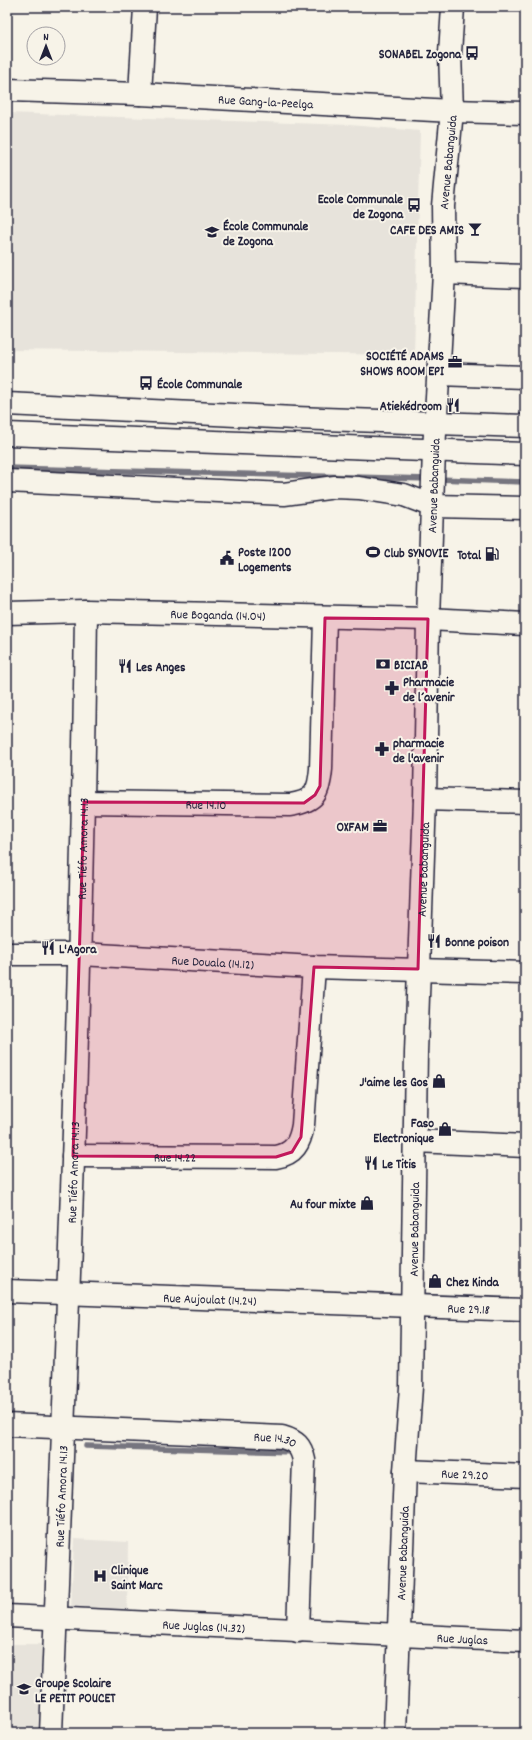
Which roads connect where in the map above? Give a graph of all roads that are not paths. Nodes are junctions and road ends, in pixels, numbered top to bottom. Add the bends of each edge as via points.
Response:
1 (145, 7) edge
2 (453, 7) edge
3 (7, 90) edge
4 (140, 94) junction
5 (452, 111) junction
6 (525, 113) edge
7 (444, 273) junction
8 (525, 276) edge
9 (438, 374) junction
10 (525, 377) edge
11 (7, 404) edge
12 (436, 422) junction
13 (525, 426) edge
14 (7, 434) edge
15 (434, 451) junction
16 (525, 454) edge
17 (7, 481) edge
18 (433, 506) junction
19 (525, 508) edge
20 (86, 611) junction
21 (7, 613) edge
22 (325, 618) junction
23 (428, 619) junction
24 (525, 624) edge
25 (425, 799) junction
26 (84, 802) junction
27 (525, 802) edge
28 (7, 954) edge
29 (80, 954) junction
30 (314, 967) junction
31 (418, 969) junction
32 (525, 973) edge
33 (415, 1142) junction
34 (525, 1146) edge
35 (73, 1156) junction
36 (7, 1291) edge
37 (69, 1294) junction
38 (412, 1306) junction
39 (525, 1310) edge
40 (7, 1425) edge
41 (63, 1427) junction
42 (405, 1472) junction
43 (525, 1476) edge
44 (7, 1616) edge
45 (56, 1618) junction
46 (298, 1630) junction
47 (400, 1636) junction
48 (525, 1641) edge
49 (51, 1733) edge
50 (395, 1733) edge

1 - 4 street
2 - 5 street, Avenue Babanguida via 450,53
3 - 4 street, Rue Gang-la-Peelga
4 - 5 street, Rue Gang-la-Peelga
5 - 6 street, Rue Gang-la-Peelga
5 - 7 street, Avenue Babanguida via 443,206
7 - 8 street
7 - 9 street, Avenue Babanguida
9 - 10 street
9 - 12 street, Avenue Babanguida
11 - 12 street
12 - 13 street
12 - 15 street, Avenue Babanguida
14 - 15 street
15 - 16 street
15 - 18 street, Avenue Babanguida
17 - 18 street via 284,494 335,487 360,488 404,495
18 - 19 street
18 - 23 street, Avenue Babanguida
20 - 21 street, Rue Boganda (14.04)
20 - 22 street, Rue Boganda (14.04)
20 - 26 street, Rue Tiéfo Amora 14.13
22 - 23 street, Rue Boganda (14.04)
22 - 26 street, Rue 14.10 via 320,786 315,795 304,803 290,805
23 - 24 street, Rue Boganda (14.04)
23 - 25 street, Avenue Babanguida
25 - 27 street
25 - 31 street, Avenue Babanguida
26 - 29 street, Rue Tiéfo Amora 14.13
28 - 29 street, Rue Douala (14.12)
29 - 30 street, Rue Douala (14.12)
29 - 35 street, Rue Tiéfo Amora 14.13
30 - 31 street, Rue Douala (14.12)
30 - 35 street, Rue 14.22 via 301,1137 292,1152 276,1158
31 - 32 street, Rue Douala (14.12)
31 - 33 street, Avenue Babanguida
33 - 34 street
33 - 38 street, Avenue Babanguida
35 - 37 street, Rue Tiéfo Amora 14.13
36 - 37 street, Rue Aujoulat (14.24)
37 - 38 street, Rue Aujoulat (14.24)
37 - 41 street, Rue Tiéfo Amora 14.13
38 - 39 street, Rue 29.18
38 - 42 street, Avenue Babanguida
40 - 41 street, Rue 14.30
41 - 45 street, Rue Tiéfo Amora 14.13
41 - 46 street, Rue 14.30 via 282,1437 298,1444 304,1460
42 - 43 street, Rue 29.20
42 - 47 street, Avenue Babanguida
44 - 45 street, Rue Juglas (14.32)
45 - 46 street, Rue Juglas (14.32)
45 - 49 street, Rue Tiéfo Amora 14.13
46 - 47 street, Rue Juglas (14.32)
47 - 48 street, Rue Juglas
47 - 50 street, Avenue Babanguida

